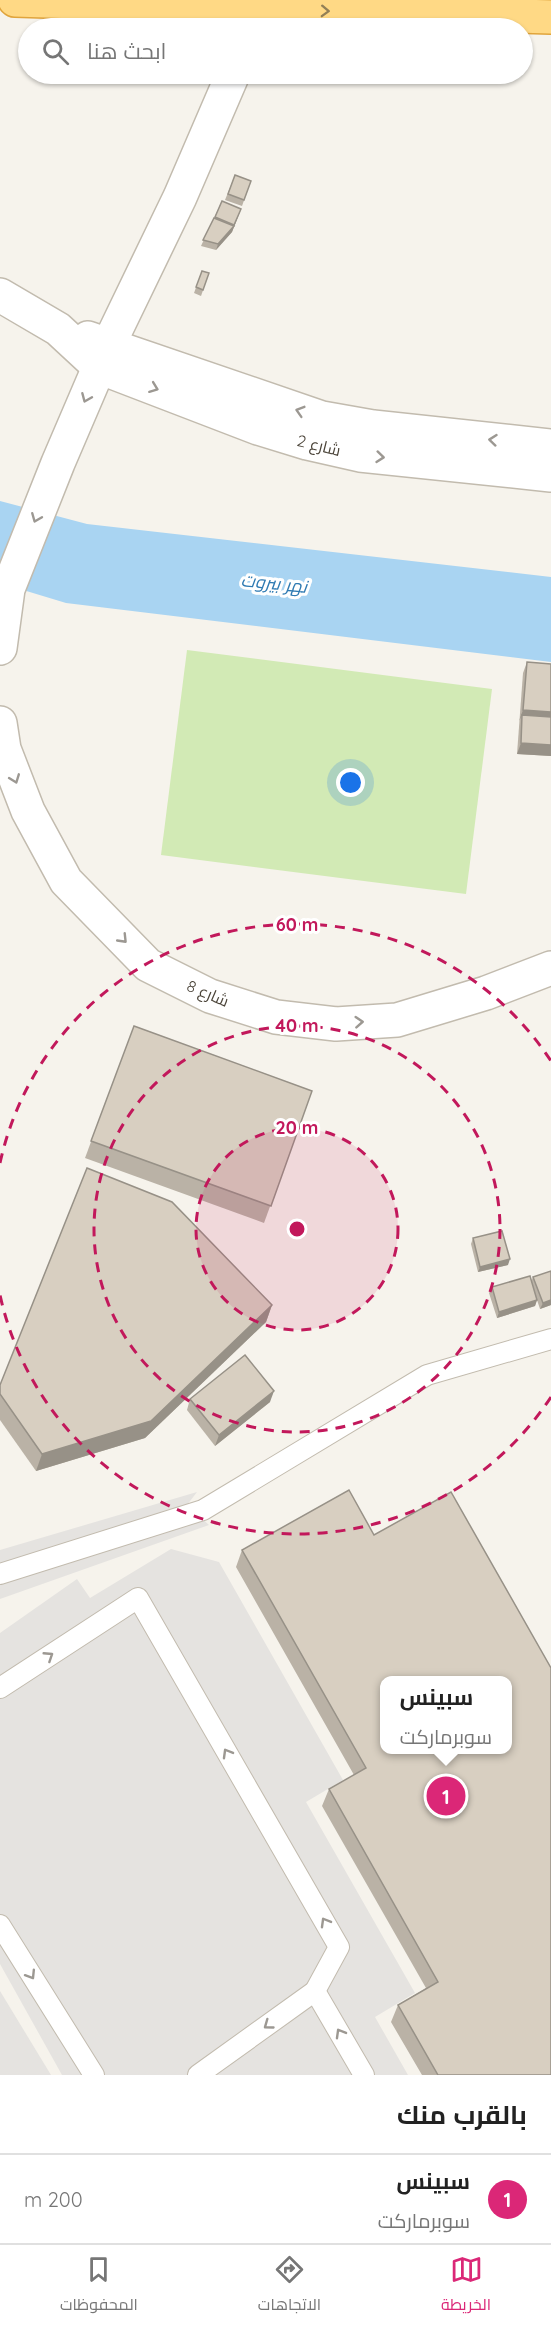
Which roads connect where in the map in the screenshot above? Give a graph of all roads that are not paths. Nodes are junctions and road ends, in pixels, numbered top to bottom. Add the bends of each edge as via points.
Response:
1 (15, 0) edge
2 (551, 17) edge
3 (243, 18) edge
4 (404, 18) edge
5 (228, 84) edge
6 (0, 295) edge
7 (104, 356) junction
8 (551, 446) edge
9 (551, 475) edge
10 (0, 648) edge
11 (0, 723) edge
12 (551, 968) edge
13 (551, 1339) edge
14 (0, 1574) edge
15 (0, 1688) edge
16 (0, 1925) edge
17 (315, 1991) junction
18 (94, 2075) edge
19 (198, 2075) edge
20 (364, 2075) edge

1 - 3 highway
4 -> 2 highway
5 - 7 street via 180,197
6 - 7 street
8 -> 7 street, شارع 2 via 322,418
7 -> 9 street, شارع 2 via 258,428 308,443 360,455
7 -> 10 street via 8,589
11 -> 12 street, شارع 8 via 4,749 28,811 66,881 148,965 210,996 276,1017 336,1024 397,1020
13 - 14 lane via 427,1375 203,1510
15 - 17 lane via 138,1598 339,1947
16 -> 18 lane
17 -> 19 lane
20 -> 17 lane

